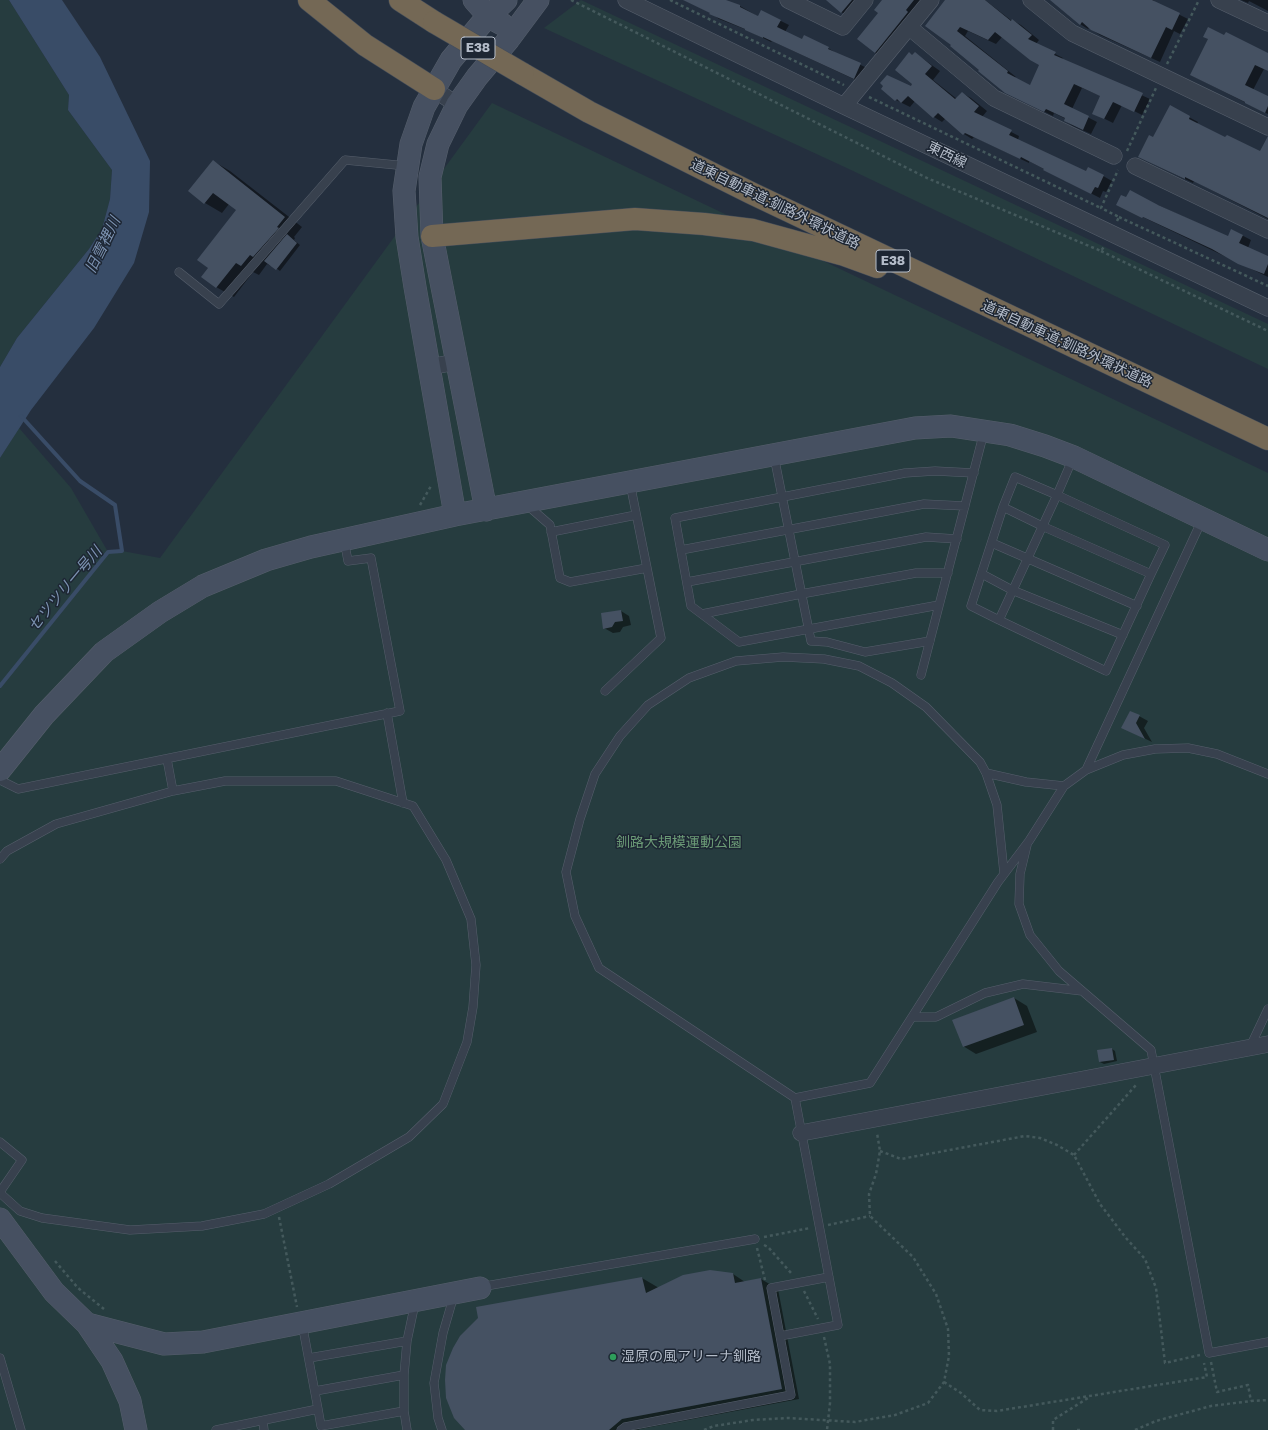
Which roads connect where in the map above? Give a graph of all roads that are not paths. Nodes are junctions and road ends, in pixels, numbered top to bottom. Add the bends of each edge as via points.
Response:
1 (309, 0) edge
2 (400, 0) edge
3 (418, 0) edge
4 (474, 0) edge
5 (506, 0) edge
6 (538, 0) edge
7 (626, 0) edge
8 (788, 0) edge
9 (865, 0) edge
10 (931, 0) edge
11 (1031, 0) edge
12 (1219, 0) edge
13 (489, 16) junction
14 (437, 18) junction
15 (1268, 23) edge
16 (909, 27) junction
17 (514, 30) junction
18 (525, 69) junction
19 (434, 89) junction
20 (457, 105) junction
21 (844, 106) junction
22 (1268, 127) edge
23 (408, 166) junction
24 (1268, 230) edge
25 (432, 236) junction
26 (407, 237) junction
27 (179, 272) dead end
28 (441, 282) junction
29 (415, 287) junction
30 (1266, 303) edge
31 (1000, 312) junction
32 (456, 362) junction
33 (429, 368) junction
34 (1268, 425) edge
35 (984, 431) junction
36 (1268, 439) edge
37 (774, 454) junction
38 (1074, 457) junction
39 (974, 473) junction
40 (630, 482) junction
41 (1057, 494) junction
42 (782, 497) junction
43 (524, 503) junction
44 (966, 506) junction
45 (1003, 508) junction
46 (486, 510) junction
47 (455, 515) junction
48 (636, 515) junction
49 (1203, 519) junction
50 (1042, 526) junction
51 (788, 529) junction
52 (551, 532) junction
53 (957, 539) junction
54 (344, 540) junction
55 (992, 543) junction
56 (681, 550) junction
57 (1268, 550) edge
58 (1027, 559) junction
59 (795, 562) junction
60 (647, 568) junction
61 (948, 573) junction
62 (982, 574) junction
63 (1151, 574) junction
64 (687, 582) junction
65 (1012, 590) junction
66 (801, 594) junction
67 (940, 605) junction
68 (1137, 606) junction
69 (702, 614) junction
70 (998, 620) junction
71 (808, 629) junction
72 (1123, 636) junction
73 (930, 641) junction
74 (921, 675) dead end
75 (605, 691) dead end
76 (387, 713) junction
77 (166, 758) junction
78 (0, 770) edge
79 (1086, 770) junction
80 (986, 773) junction
81 (1268, 774) edge
82 (0, 780) edge
83 (1064, 786) junction
84 (173, 791) junction
85 (403, 803) junction
86 (1028, 841) junction
87 (0, 859) edge
88 (1004, 873) junction
89 (1082, 991) junction
90 (1268, 1009) edge
91 (912, 1017) junction
92 (1268, 1044) edge
93 (1250, 1048) junction
94 (1154, 1065) junction
95 (795, 1098) junction
96 (802, 1133) junction
97 (0, 1142) edge
98 (0, 1192) edge
99 (0, 1221) edge
100 (755, 1239) road end
101 (828, 1277) junction
102 (480, 1288) joint
103 (455, 1292) junction
104 (416, 1300) junction
105 (300, 1316) junction
106 (87, 1324) junction
107 (780, 1336) junction
108 (406, 1340) junction
109 (1268, 1342) edge
110 (0, 1358) edge
111 (309, 1358) junction
112 (404, 1375) junction
113 (315, 1391) junction
114 (318, 1409) junction
115 (404, 1411) junction
116 (263, 1421) junction
117 (321, 1428) edge
118 (20, 1430) edge
119 (136, 1430) edge
120 (216, 1430) edge
121 (264, 1430) edge
122 (407, 1430) edge
123 (442, 1430) edge
124 (621, 1430) edge

1 - 19 highway via 365,45
2 - 14 highway, 道東自動車道;釧路外環状道路 / E38
3 - 14 highway, 道東自動車道;釧路外環状道路 / E38
4 - 13 street
5 - 13 street
6 - 17 street
7 - 21 street, 東西線
8 - 9 street via 843,27
10 - 16 street
11 - 22 street via 1072,33
12 - 15 street
13 - 17 street
13 - 19 street via 450,60
14 - 18 highway, 道東自動車道;釧路外環状道路 / E38
16 - 21 street
16 - 24 street via 994,98
17 - 20 street
18 - 31 highway, 道東自動車道;釧路外環状道路 / E38 via 589,112
18 - 34 highway, 道東自動車道;釧路外環状道路 / E38
19 - 20 street
19 - 23 street via 424,107 411,144
20 - 25 street via 438,144 430,178
21 - 30 street, 東西線 via 1111,233
23 - 26 street via 404,191
23 - 27 lane via 345,160 219,304
25 - 26 street
25 - 28 street
25 - 31 highway via 635,219 753,230 844,255
26 - 29 street
28 - 29 street
28 - 32 street
29 - 33 street
31 - 36 highway, 道東自動車道;釧路外環状道路 / E38
32 - 33 street
32 - 46 street
33 - 47 street
35 - 37 street via 951,426 915,428
35 - 38 street via 1010,435
35 - 39 lane
37 - 40 street
37 - 42 lane
38 - 41 lane
38 - 49 street
39 - 42 lane via 905,473
39 - 44 lane
40 - 43 street
40 - 48 lane
41 - 45 lane via 1015,477
41 - 50 lane
41 - 63 lane via 1165,545
42 - 51 lane
42 - 56 lane via 675,518
43 - 46 street
43 - 52 lane via 550,525
44 - 51 lane via 924,504
44 - 53 lane
45 - 50 lane
45 - 55 lane
46 - 47 street
47 - 54 street
48 - 52 lane
48 - 60 lane
49 - 57 street
49 - 79 lane
50 - 58 lane
50 - 63 lane
51 - 56 lane
51 - 59 lane
52 - 60 lane via 560,578 570,582
53 - 59 lane via 926,537
53 - 61 lane
54 - 76 lane via 348,561 371,558 400,711
54 - 78 street via 266,560 202,586 160,612 104,652 44,715
55 - 58 lane
55 - 62 lane
56 - 64 lane
58 - 65 lane
58 - 68 lane
59 - 64 lane
59 - 66 lane
60 - 75 lane via 661,638
61 - 66 lane via 916,573
61 - 67 lane
62 - 65 lane
62 - 70 lane via 971,606
63 - 68 lane
64 - 69 lane via 691,606
65 - 70 lane
65 - 72 lane
66 - 69 lane
66 - 71 lane
67 - 71 lane
67 - 73 lane
68 - 72 lane
69 - 71 lane via 739,642
70 - 72 lane via 1106,671
71 - 73 lane via 811,641 827,642 865,652
73 - 74 lane
76 - 77 lane
76 - 85 lane
77 - 82 lane via 18,789
77 - 84 lane
79 - 81 lane via 1123,755 1155,749 1188,748 1217,754
79 - 83 lane
80 - 83 lane via 1026,782
80 - 88 lane via 997,805
80 - 95 lane via 980,762 926,707 892,683 859,666 824,659 783,657 736,661 689,678 648,705 620,736 595,774 566,872 575,916 599,968
83 - 86 lane
84 - 85 lane via 225,781 336,781
84 - 87 lane via 56,824 7,851
85 - 98 lane via 413,806 446,860 471,919 476,965 467,1042 443,1104 410,1137 330,1184 264,1214 202,1226 130,1230 42,1218 20,1211
86 - 88 lane
86 - 89 lane via 1020,874 1019,904 1030,935 1059,971
88 - 91 lane
89 - 91 lane via 1023,984 985,993 936,1017
89 - 94 lane via 1151,1050
90 - 93 lane
91 - 95 lane via 870,1083
92 - 93 street
93 - 94 street
94 - 96 street
94 - 109 lane via 1206,1353
95 - 96 lane
96 - 101 lane
97 - 98 lane via 22,1160
99 - 106 street via 54,1292
100 - 102 lane
101 - 107 lane via 771,1288
101 - 107 lane via 838,1325
102 - 103 street
103 - 104 street
103 - 123 lane via 443,1333 434,1383
104 - 105 street
104 - 108 lane
105 - 106 street via 203,1342 164,1344
105 - 111 lane
106 - 119 street via 112,1361 130,1401
107 - 124 lane via 791,1395 624,1427
108 - 111 lane
108 - 112 lane
110 - 118 lane
111 - 113 lane
112 - 113 lane
112 - 115 lane
113 - 114 lane
114 - 116 lane
114 - 117 lane
115 - 117 lane
115 - 122 lane
116 - 120 lane
116 - 121 lane

